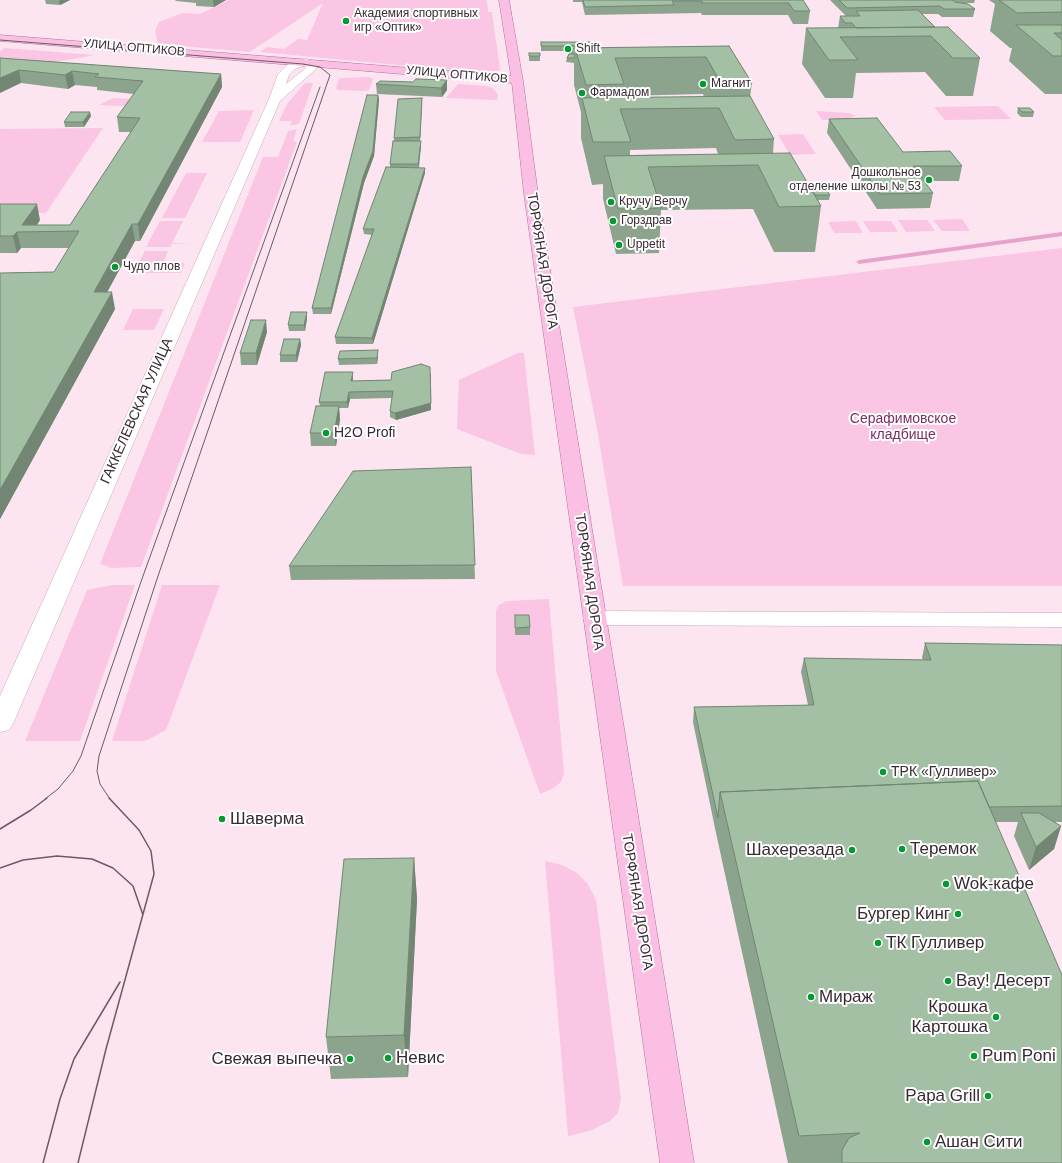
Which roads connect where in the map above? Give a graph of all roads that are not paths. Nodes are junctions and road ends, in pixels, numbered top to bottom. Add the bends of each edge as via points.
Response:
1 (504, 0) edge
2 (0, 38) edge
3 (0, 44) edge
4 (309, 65) junction
5 (291, 67) junction
6 (517, 81) junction
7 (275, 99) junction
8 (594, 618) junction
9 (1062, 620) edge
10 (0, 724) edge
11 (677, 1163) edge

1 - 6 main road, ТОРФЯНАЯ ДОРОГА
2 - 4 main road, УЛИЦА ОПТИКОВ
3 - 5 main road, УЛИЦА ОПТИКОВ
4 - 5 main road, УЛИЦА ОПТИКОВ
4 - 6 main road, УЛИЦА ОПТИКОВ
4 - 7 street, ГАККЕЛЕВСКАЯ УЛИЦА
5 - 7 street, ГАККЕЛЕВСКАЯ УЛИЦА via 284,74
6 - 8 main road, ТОРФЯНАЯ ДОРОГА via 531,194
7 - 10 street, ГАККЕЛЕВСКАЯ УЛИЦА
8 - 9 street
8 - 11 main road, ТОРФЯНАЯ ДОРОГА

